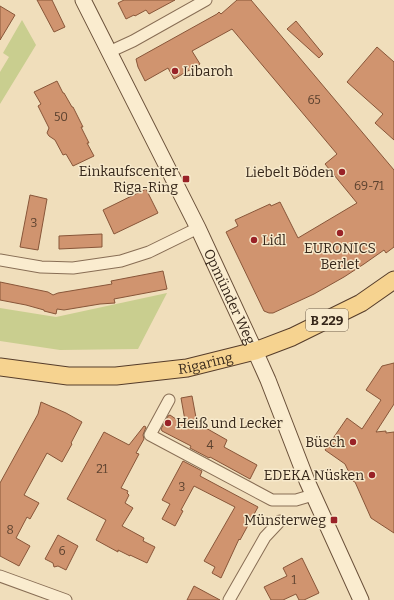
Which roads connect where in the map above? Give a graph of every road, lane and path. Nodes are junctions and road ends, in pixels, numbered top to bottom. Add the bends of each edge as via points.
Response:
1 (83, 0) edge
2 (206, 0) edge
3 (109, 52) junction
4 (198, 228) junction
5 (0, 260) edge
6 (394, 280) edge
7 (255, 351) junction
8 (0, 367) edge
9 (169, 400) dead end
10 (313, 495) junction
11 (280, 521) dead end
12 (0, 576) edge
13 (66, 600) edge
14 (229, 600) edge
15 (361, 600) edge

1 - 3 street, Opmünder Weg
2 - 3 street via 134,41
3 - 4 street, Opmünder Weg
4 - 5 street via 149,252 121,261 73,268 41,267
4 - 7 street, Opmünder Weg
6 - 7 main road, Rigaring / B 229 via 361,303 292,337
7 - 8 main road, Rigaring / B 229 via 187,368 116,376 68,376
7 - 10 street, Opmünder Weg
9 - 10 street via 150,436 272,500 296,500
10 - 15 street, Opmünder Weg
11 - 14 street via 265,537
12 - 13 street

